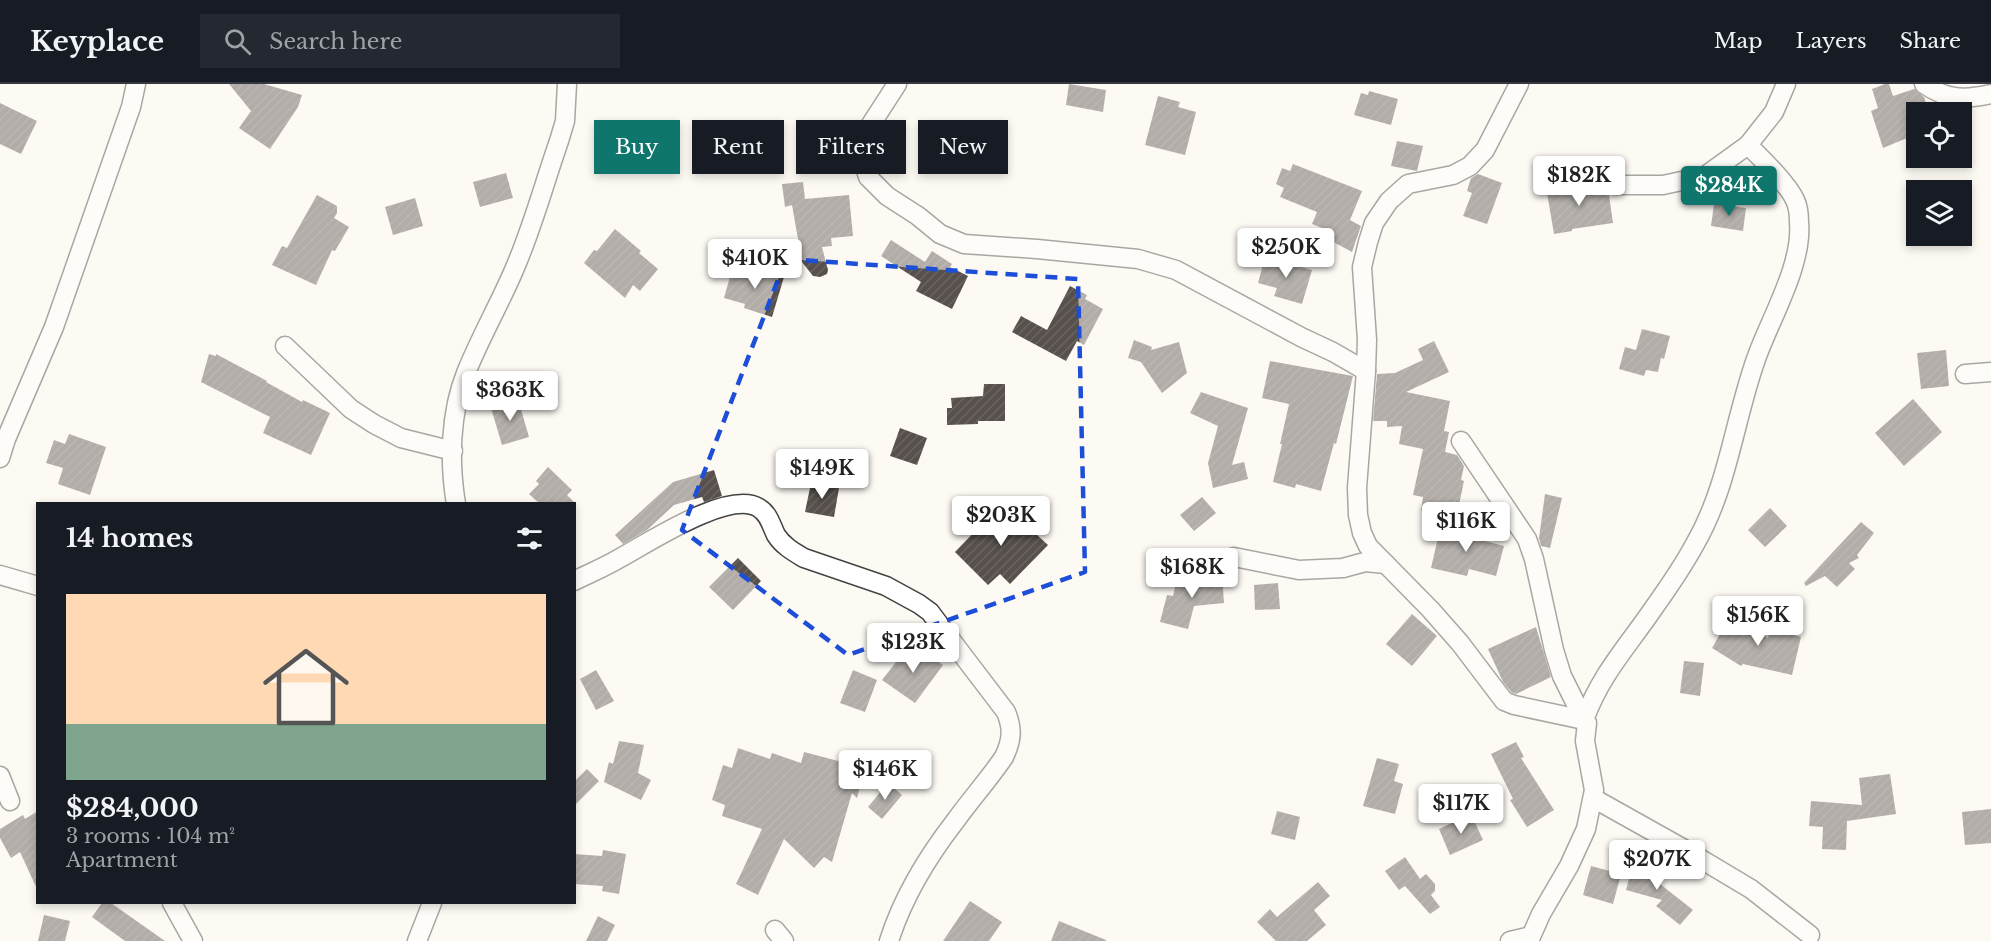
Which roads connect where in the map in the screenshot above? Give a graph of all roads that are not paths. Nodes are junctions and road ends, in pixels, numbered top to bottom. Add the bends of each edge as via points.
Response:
1 (136, 84) edge
2 (567, 84) edge
3 (897, 84) edge
4 (1519, 84) edge
5 (1786, 84) edge
6 (1924, 84) edge
7 (1991, 94) edge
8 (1748, 145) junction
9 (1615, 185) dead end
10 (285, 346) dead end
11 (1366, 371) junction
12 (1991, 372) edge
13 (1965, 374) dead end
14 (1461, 441) dead end
15 (453, 451) junction
16 (0, 458) edge
17 (456, 502) edge
18 (1234, 557) dead end
19 (1386, 564) junction
20 (0, 575) edge
21 (576, 580) edge
22 (36, 585) edge
23 (1584, 720) junction
24 (0, 776) edge
25 (1593, 798) junction
26 (10, 801) dead end
27 (173, 904) edge
28 (432, 904) edge
29 (1810, 935) dead end
30 (1530, 938) edge
31 (193, 941) edge
32 (417, 941) edge
33 (889, 941) edge
34 (1510, 941) edge

1 - 16 street via 54,327
2 - 15 street via 565,121 515,268 466,374
3 - 11 street via 866,132 861,154 868,177 887,196 940,234 964,244 1158,264
4 - 11 street via 1485,150 1470,166 1408,184 1389,201 1374,223 1362,267
5 - 8 street via 1774,112
6 - 7 street via 1947,97
8 - 9 street via 1705,176 1663,185
8 - 23 street via 1795,200 1800,224 1797,252 1755,361 1722,484 1706,523 1653,609 1600,683
10 - 15 street via 351,409 374,424 401,438
11 - 19 street via 1358,515 1368,546
12 - 13 street
14 - 23 street via 1527,539 1562,676
15 - 17 street
18 - 19 street via 1299,570 1343,568 1365,562
19 - 23 street via 1460,644 1504,701
20 - 22 street
21 - 33 street via 694,517 718,508 749,505 765,513 781,542 798,555 886,586 930,612 1006,712 1012,731 1004,757 915,881
23 - 25 street
24 - 26 street
25 - 29 street via 1751,890
25 - 30 street via 1586,829
27 - 31 street
28 - 32 street
30 - 34 street

